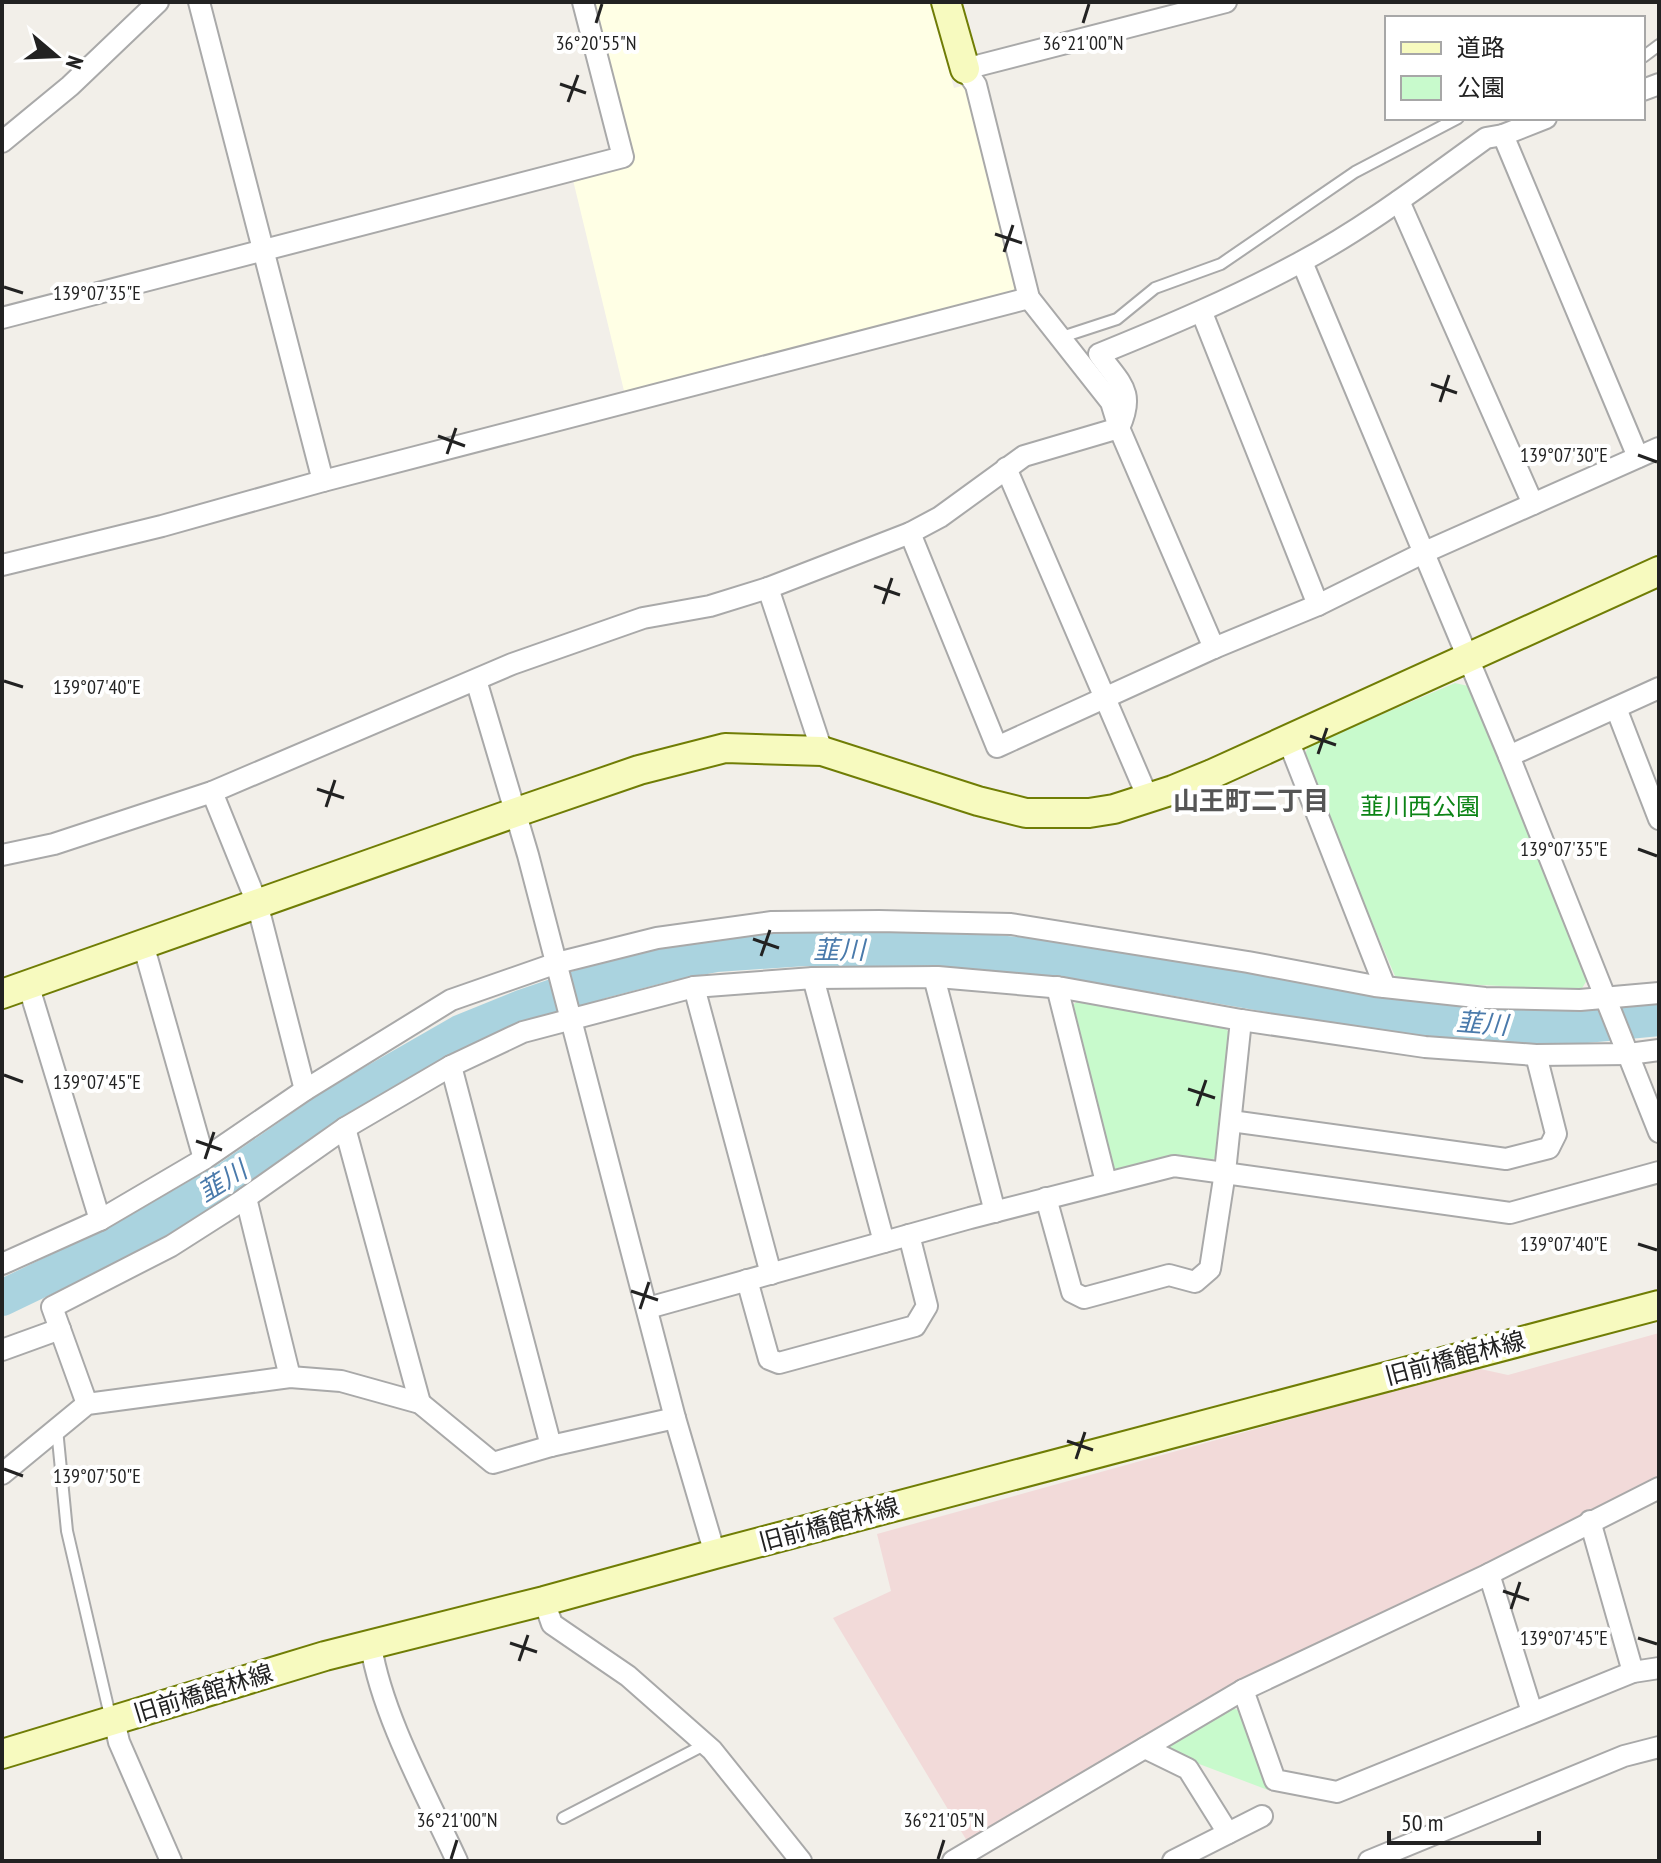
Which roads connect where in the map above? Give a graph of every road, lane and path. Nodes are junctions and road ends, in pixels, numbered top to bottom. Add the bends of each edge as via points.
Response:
1 (158, 2) edge
2 (199, 2) edge
3 (583, 2) edge
4 (946, 2) edge
5 (1226, 2) edge
6 (965, 69) junction
7 (1454, 120) edge
8 (1541, 120) edge
9 (1503, 135) junction
10 (2, 142) edge
11 (1399, 201) junction
12 (262, 252) junction
13 (1302, 262) junction
14 (1029, 298) junction
15 (1202, 313) junction
16 (2, 318) edge
17 (1062, 337) junction
18 (1119, 428) junction
19 (1659, 448) edge
20 (1638, 457) junction
21 (1006, 468) junction
22 (323, 481) junction
23 (1533, 504) junction
24 (910, 533) junction
25 (1425, 552) junction
26 (2, 565) edge
27 (1659, 571) edge
28 (768, 588) junction
29 (1318, 605) junction
30 (1214, 648) junction
31 (1469, 657) junction
32 (476, 680) junction
33 (1659, 688) edge
34 (1106, 697) junction
35 (1616, 708) junction
36 (1288, 740) junction
37 (822, 751) junction
38 (1509, 756) junction
39 (212, 792) junction
40 (1148, 798) junction
41 (514, 813) junction
42 (1659, 819) edge
43 (2, 855) edge
44 (257, 903) junction
45 (143, 944) junction
46 (558, 968) junction
47 (934, 977) junction
48 (813, 978) junction
49 (694, 987) junction
50 (1057, 987) junction
51 (1385, 987) junction
52 (15, 989) edge
53 (1659, 993) edge
54 (1609, 1005) junction
55 (571, 1017) junction
56 (1241, 1020) junction
57 (1626, 1047) junction
58 (1659, 1050) edge
59 (1536, 1055) junction
60 (451, 1066) junction
61 (305, 1090) junction
62 (1231, 1121) junction
63 (345, 1128) junction
64 (1659, 1132) edge
65 (204, 1159) junction
66 (1225, 1172) junction
67 (1659, 1172) edge
68 (1106, 1182) junction
69 (246, 1198) junction
70 (1046, 1198) junction
71 (995, 1212) junction
72 (100, 1220) junction
73 (909, 1235) junction
74 (884, 1242) junction
75 (2, 1264) edge
76 (771, 1274) junction
77 (747, 1280) junction
78 (1659, 1305) edge
79 (648, 1308) junction
80 (60, 1329) junction
81 (2, 1350) edge
82 (290, 1377) junction
83 (420, 1403) junction
84 (87, 1404) junction
85 (675, 1418) junction
86 (57, 1429) junction
87 (551, 1446) junction
88 (2, 1474) edge
89 (1659, 1488) edge
90 (1590, 1521) junction
91 (715, 1554) junction
92 (1489, 1574) junction
93 (544, 1601) junction
94 (371, 1646) junction
95 (1659, 1668) edge
96 (1633, 1672) junction
97 (1243, 1690) junction
98 (1532, 1712) junction
99 (114, 1720) junction
100 (706, 1744) junction
101 (1659, 1747) edge
102 (1145, 1748) junction
103 (2, 1754) edge
104 (1262, 1816) dead end
105 (563, 1818) dead end
106 (1228, 1833) junction
107 (171, 1861) edge
108 (457, 1861) edge
109 (801, 1861) edge
110 (953, 1861) edge
111 (1173, 1861) edge
112 (1369, 1861) edge

1 - 10 street
2 - 12 street
3 - 12 street via 623,157
4 - 6 street
5 - 6 street
6 - 14 street via 976,85
7 - 17 lane via 1355,172 1221,264 1155,288 1117,319
8 - 9 street
9 - 11 street via 1486,138
9 - 20 street
11 - 13 street
11 - 23 street
12 - 16 street
12 - 22 street
13 - 15 street
13 - 25 street
14 - 17 street
14 - 22 street
15 - 18 street via 1099,354 1128,395
15 - 29 street
17 - 18 street via 1111,402
18 - 21 street via 1024,456
18 - 30 street
19 - 20 street
20 - 23 street
21 - 24 street
21 - 34 street
22 - 26 street
23 - 25 street
24 - 28 street
24 - 34 street via 997,747
25 - 29 street
25 - 31 street
27 - 31 street
28 - 32 street via 643,618
28 - 37 street
29 - 30 street
30 - 34 street
31 - 36 street
31 - 38 street
32 - 39 street
32 - 41 street
33 - 35 street
34 - 40 street
35 - 38 street
35 - 42 street
36 - 40 street
36 - 51 street
37 - 40 street via 1026,813 1089,813
37 - 41 street via 725,748 639,770
38 - 54 street
39 - 43 street via 54,844
39 - 44 street
41 - 44 street
41 - 46 street
44 - 45 street
44 - 61 street
45 - 52 street
45 - 65 street
46 - 51 street via 657,938 772,922 1011,924
46 - 55 street
46 - 61 street via 451,1000
47 - 48 street
47 - 50 street
47 - 71 street
48 - 49 street
48 - 74 street
49 - 55 street
49 - 76 street
50 - 56 street
50 - 68 street
51 - 54 street
52 - 72 street
53 - 54 street
54 - 57 street
55 - 60 street via 523,1032
55 - 79 street
56 - 59 street via 1425,1047
56 - 62 street
57 - 58 street
57 - 59 street
57 - 64 street
59 - 62 street via 1556,1134 1549,1148 1506,1159
60 - 63 street
60 - 87 street
61 - 65 street
62 - 66 street
63 - 69 street
63 - 83 street
65 - 72 street
66 - 67 street via 1510,1213
66 - 68 street via 1174,1166
66 - 70 street via 1210,1269 1195,1282 1169,1275 1084,1298 1072,1292
68 - 70 street
69 - 80 street via 171,1246 52,1307
69 - 82 street
70 - 71 street
71 - 73 street
72 - 75 street
73 - 74 street
73 - 77 street via 927,1306 915,1326 779,1363 769,1359
74 - 76 street
76 - 77 street
77 - 79 street
78 - 91 street, 旧前橋館林線
79 - 85 street
80 - 81 street
80 - 84 street
82 - 83 street via 341,1381
82 - 84 street
83 - 87 street via 493,1463
84 - 86 street
85 - 87 street
85 - 91 street
86 - 88 street
86 - 99 lane via 67,1531
89 - 90 street
90 - 92 street
90 - 96 street
91 - 93 street, 旧前橋館林線
92 - 97 street
92 - 98 street
93 - 94 street, 旧前橋館林線
93 - 100 street via 552,1624 628,1676
94 - 99 street, 旧前橋館林線
94 - 108 street via 387,1706
95 - 96 street
96 - 98 street
97 - 98 street via 1275,1780 1337,1792
97 - 102 street
99 - 103 street, 旧前橋館林線
99 - 107 street
100 - 105 lane
100 - 109 street
101 - 112 street via 1624,1756
102 - 106 street via 1188,1769
102 - 110 street
104 - 106 street
106 - 111 street

